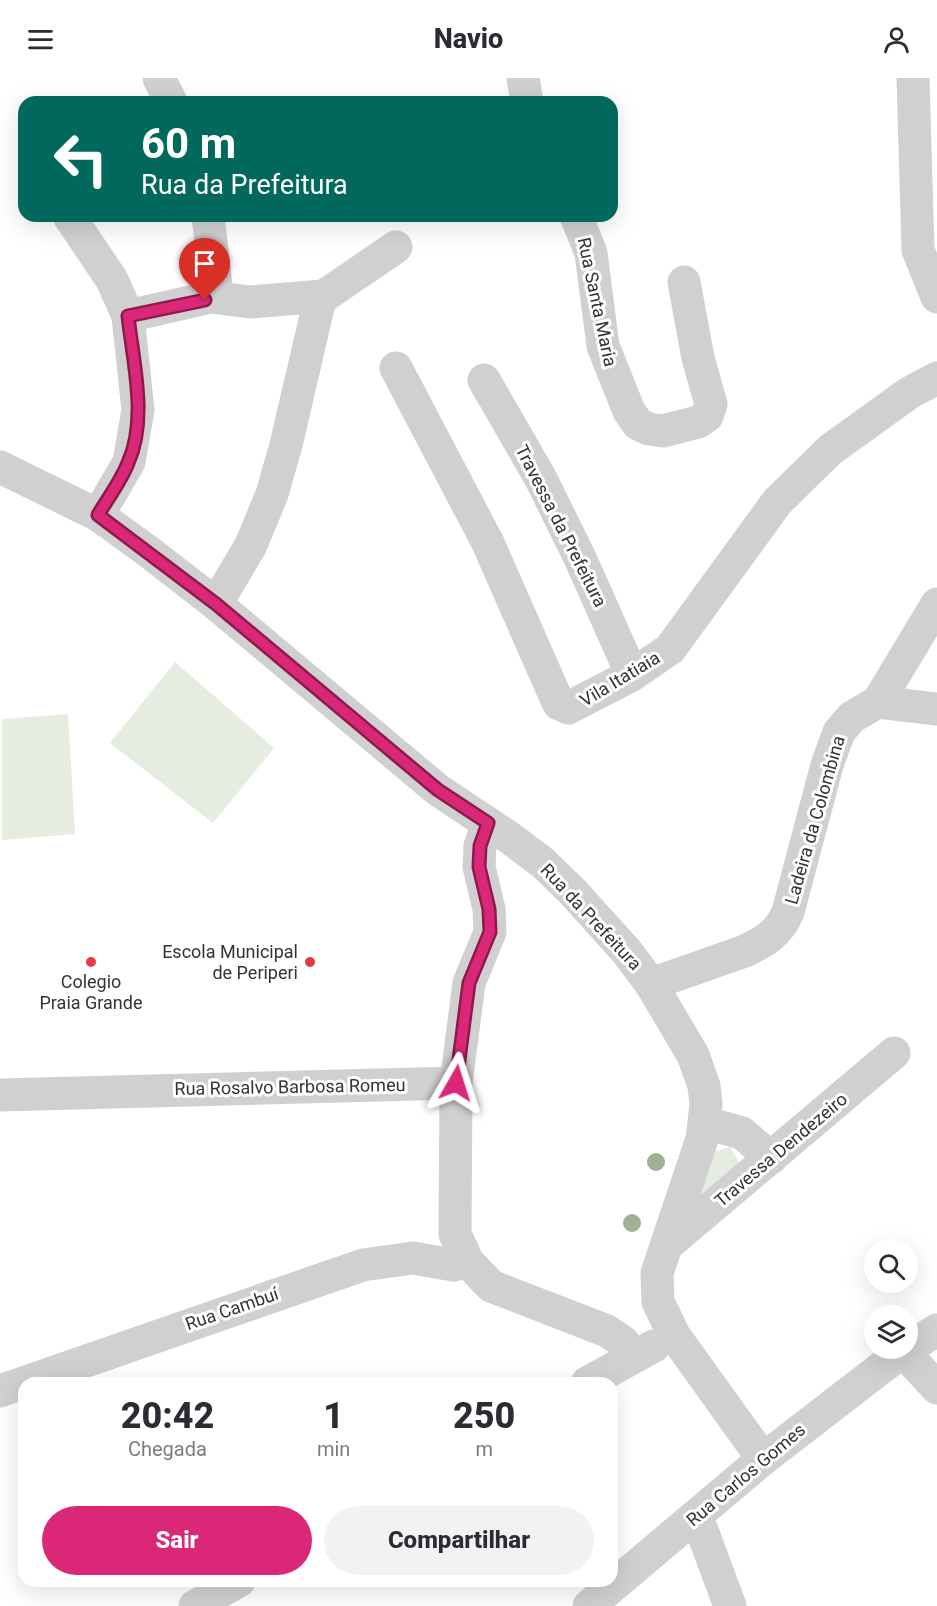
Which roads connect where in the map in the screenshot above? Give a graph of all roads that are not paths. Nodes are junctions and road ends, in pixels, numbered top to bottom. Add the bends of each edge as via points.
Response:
1 (159, 78) edge
2 (523, 78) edge
3 (913, 78) edge
4 (168, 96) edge
5 (526, 96) edge
6 (73, 222) edge
7 (209, 222) edge
8 (578, 222) edge
9 (396, 247) dead end
10 (684, 282) dead end
11 (324, 296) junction
12 (211, 297) junction
13 (937, 297) edge
14 (128, 316) junction
15 (396, 368) dead end
16 (937, 378) edge
17 (484, 380) dead end
18 (0, 466) edge
19 (98, 515) junction
20 (216, 604) junction
21 (937, 604) edge
22 (632, 675) junction
23 (878, 702) junction
24 (937, 709) edge
25 (488, 823) junction
26 (651, 984) junction
27 (894, 1053) dead end
28 (456, 1083) junction
29 (0, 1095) edge
30 (706, 1124) junction
31 (771, 1158) junction
32 (667, 1245) junction
33 (468, 1262) junction
34 (937, 1330) edge
35 (674, 1335) junction
36 (918, 1342) edge
37 (635, 1356) junction
38 (893, 1359) edge
39 (914, 1359) edge
40 (40, 1377) edge
41 (598, 1377) edge
42 (18, 1385) edge
43 (937, 1388) edge
44 (0, 1391) edge
45 (763, 1460) junction
46 (697, 1517) junction
47 (618, 1582) edge
48 (228, 1587) edge
49 (612, 1587) edge
50 (195, 1606) edge
51 (589, 1606) edge
52 (730, 1606) edge

1 - 4 street
2 - 5 street
3 - 13 street via 918,250
6 - 14 street via 112,280
7 - 12 street via 216,285
8 - 10 street, Rua Santa Maria via 591,253 603,346 629,411 638,424 649,429 663,431 698,422 707,416 711,404
9 - 11 street
11 - 12 street via 250,302
11 - 20 street via 319,303 272,494 251,545
12 - 14 street
14 - 19 street via 138,410 135,438 129,462
15 - 22 street, Vila Itatiaia via 488,543 559,704 572,707
16 - 22 street, Vila Itatiaia via 909,393 830,450 777,502 670,649
17 - 22 street, Travessa da Prefeitura via 541,479
18 - 19 street, Rua da Prefeitura
19 - 20 street, Rua da Prefeitura
20 - 25 street, Rua da Prefeitura via 438,790
21 - 23 street, Ladeira da Colombina
23 - 24 street
23 - 26 street, Ladeira da Colombina via 852,717 839,732 781,929 745,951
25 - 26 street, Rua da Prefeitura via 535,857 572,891
25 - 28 street via 480,846 479,867 490,932 469,983
26 - 30 street, Rua da Prefeitura via 693,1055 704,1086
27 - 31 street, Travessa Dendezeiro
28 - 29 street, Rua Rosalvo Barbosa Romeu
28 - 33 street via 456,1234
30 - 31 street via 742,1133
30 - 32 street, Rua da Prefeitura
31 - 32 street, Travessa Dendezeiro
32 - 35 street, Rua da Prefeitura via 656,1287 664,1318
33 - 37 street via 491,1286 607,1331
33 - 40 street, Rua Cambuí via 453,1265 413,1258 363,1265
34 - 36 street, Rua Carlos Gomes
35 - 37 street
35 - 45 street, Rua da Prefeitura
37 - 41 street
38 - 45 street, Rua Carlos Gomes
39 - 43 street
42 - 44 street, Rua Cambuí
45 - 46 street, Rua Carlos Gomes
46 - 47 street, Rua Carlos Gomes
46 - 52 street
48 - 50 street
49 - 51 street, Rua Carlos Gomes

